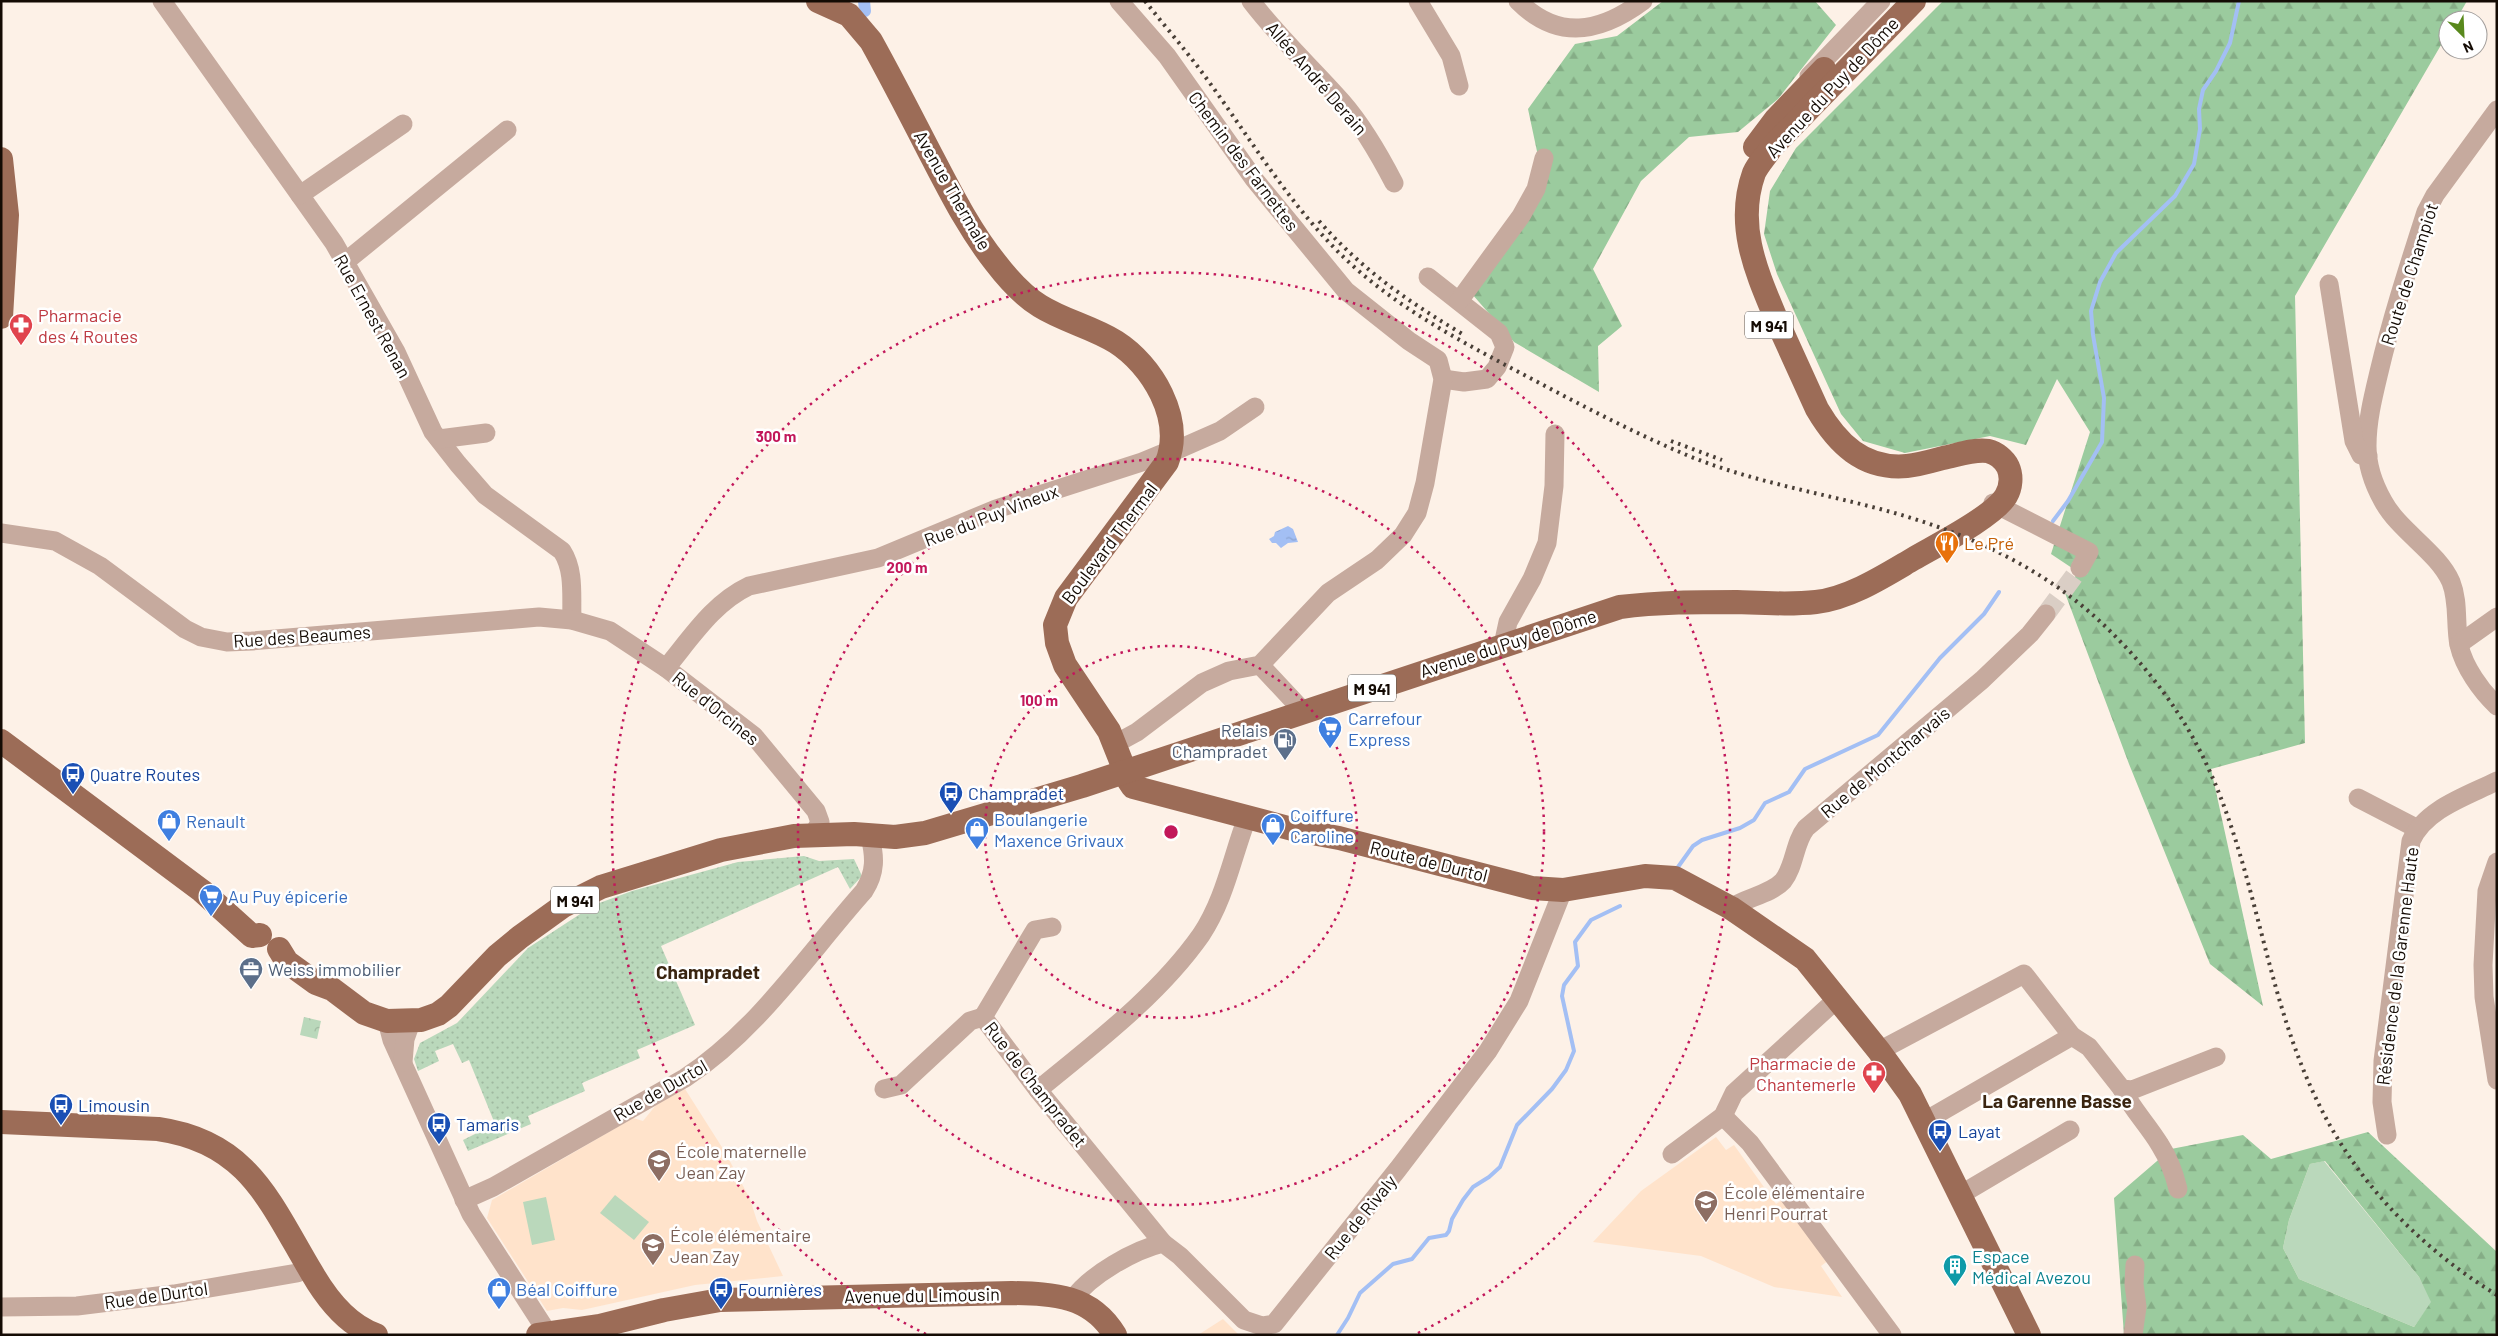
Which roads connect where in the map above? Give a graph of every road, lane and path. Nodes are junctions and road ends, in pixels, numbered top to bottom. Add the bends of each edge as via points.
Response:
1 (162, 1) edge
2 (818, 1) edge
3 (1119, 1) edge
4 (1251, 1) edge
5 (1418, 1) edge
6 (1518, 1) edge
7 (1643, 1) edge
8 (1881, 1) edge
9 (1891, 1) edge
10 (1900, 1) edge
11 (1914, 1) edge
12 (1842, 74) junction
13 (1459, 86) dead end
14 (2497, 110) edge
15 (1776, 119) junction
16 (403, 124) dead end
17 (506, 130) dead end
18 (1544, 158) dead end
19 (1, 159) edge
20 (1394, 183) dead end
21 (300, 195) junction
22 (344, 262) junction
23 (1428, 277) dead end
24 (2329, 284) dead end
25 (1459, 301) junction
26 (1, 316) edge
27 (1443, 379) junction
28 (1255, 407) dead end
29 (486, 433) dead end
30 (1555, 434) dead end
31 (439, 439) junction
32 (1170, 452) junction
33 (2368, 456) junction
34 (1995, 504) junction
35 (1, 533) edge
36 (2080, 568) tunnel mouth
37 (2046, 614) tunnel mouth
38 (2497, 617) edge
39 (572, 620) junction
40 (2459, 644) junction
41 (1503, 645) junction
42 (1260, 665) junction
43 (666, 668) junction
44 (2497, 706) edge
45 (1303, 711) junction
46 (1, 741) edge
47 (1115, 744) junction
48 (1125, 770) junction
49 (2497, 781) edge
50 (2358, 798) dead end
51 (1247, 818) junction
52 (2416, 828) junction
53 (813, 835) junction
54 (871, 839) junction
55 (763, 842) junction
56 (2497, 862) edge
57 (1563, 890) junction
58 (1731, 908) junction
59 (2491, 912) edge
60 (1052, 927) dead end
61 (1837, 999) junction
62 (983, 1017) junction
63 (387, 1021) junction
64 (411, 1022) junction
65 (2072, 1036) junction
66 (1879, 1051) junction
67 (2216, 1057) dead end
68 (403, 1062) junction
69 (2497, 1080) edge
70 (884, 1089) dead end
71 (2122, 1089) junction
72 (1038, 1090) junction
73 (1723, 1116) junction
74 (1925, 1121) junction
75 (1, 1122) edge
76 (2070, 1130) dead end
77 (2388, 1135) dead end
78 (1672, 1154) dead end
79 (2178, 1189) dead end
80 (1960, 1195) junction
81 (464, 1200) junction
82 (1163, 1243) junction
83 (2135, 1264) dead end
84 (309, 1268) junction
85 (1073, 1299) junction
86 (1, 1306) edge
87 (573, 1333) edge
88 (369, 1334) edge
89 (545, 1334) edge
90 (1115, 1335) edge
91 (1892, 1335) edge
92 (2029, 1335) edge
93 (2133, 1335) edge

1 - 21 street, Rue Ernest Renan
2 - 32 main road, Avenue Thermale via 849,15 871,41 968,225 1013,283 1040,306 1116,342 1150,376 1168,410 1172,432
3 - 27 street, Chemin des Farnettes via 1167,56 1254,179 1346,291 1438,360
4 - 20 street, Allée André Derain via 1354,118 1375,146
5 - 13 street via 1451,56
6 - 7 street via 1546,23 1572,29 1604,23
8 - 15 street via 1821,62
9 - 15 main road, Avenue du Puy de Dôme / M 941
10 - 12 street via 1877,25
11 - 12 main road, Avenue du Puy de Dôme / M 941
12 - 34 main road, Avenue du Puy de Dôme / M 941 via 1771,148 1755,172 1746,221 1756,272 1817,409 1843,446 1872,462 1906,466 1977,451 1990,452 2001,457 2011,475 2006,496
14 - 33 street, Route de Champiot via 2426,212 2390,324 2368,419
15 - 34 main road, Avenue du Puy de Dôme / M 941 via 1743,167 1734,207 1735,227 1748,275 1812,418 1835,450 1866,470 1906,474 1935,469 1958,459 1988,456 2003,469 2006,478
16 - 21 street
17 - 22 street
18 - 25 street via 1536,189 1520,216
19 - 26 main road via 7,215
21 - 22 street, Rue Ernest Renan
22 - 31 street, Rue Ernest Renan via 396,352
23 - 25 street
24 - 33 street, Route de Champiot via 2354,441 2361,455
25 - 27 street via 1499,333 1504,352 1487,379 1464,382
27 - 42 street via 1425,483 1417,513 1403,535 1376,560 1328,593
28 - 32 street, Rue du Puy Vineux via 1220,431
29 - 31 street
30 - 41 street via 1554,486 1547,544 1508,622
31 - 39 street, Rue Ernest Renan via 485,495 562,550 571,576
32 - 43 street, Rue du Puy Vineux via 996,509 878,558 749,586 716,608
32 - 47 main road, Boulevard Thermal via 1163,470 1066,598 1055,625 1056,643 1065,665
33 - 40 street, Route de Champiot via 2372,477 2392,515 2450,580 2457,606
34 - 36 street via 2089,552
34 - 41 main road, Avenue du Puy de Dôme / M 941 via 1976,521 1902,566 1855,590 1818,602 1696,602 1620,607
35 - 39 street, Rue des Beaumes via 55,541 100,566 185,629 201,638 227,642 505,619 540,617
37 - 58 street, Rue de Montcharvais via 1982,680 1806,828 1779,885
38 - 40 street
39 - 43 street, Rue d'Orcines via 610,631
40 - 44 street, Route de Champiot via 2480,686
41 - 45 main road, Avenue du Puy de Dôme / M 941
42 - 45 street
42 - 47 street via 1229,671 1202,684 1137,732
43 - 53 street, Rue d'Orcines via 754,736 816,811 820,822
45 - 48 main road, Avenue du Puy de Dôme / M 941
46 - 63 main road, Avenue du Puy de Dôme / M 941 via 211,898 256,924 260,935 324,976 332,990 364,1013
47 - 48 main road, Boulevard Thermal
48 - 51 main road, Route de Durtol via 1134,787
48 - 54 main road, Avenue du Puy de Dôme / M 941 via 925,833
49 - 52 street, Résidence de la Garenne Haute via 2443,808
50 - 52 street, Résidence de la Garenne Haute
51 - 57 main road, Route de Durtol via 1339,838 1532,888
51 - 72 street via 1228,881 1201,934 1147,998
52 - 77 street, Résidence de la Garenne Haute via 2408,855 2383,1061 2382,1102
53 - 54 main road, Avenue du Puy de Dôme / M 941
53 - 55 main road, Avenue du Puy de Dôme / M 941
54 - 55 main road, Avenue du Puy de Dôme / M 941 via 807,845
54 - 81 street, Rue de Durtol via 874,869 864,891 744,1032 685,1078 493,1187
55 - 64 main road, Avenue du Puy de Dôme / M 941 via 721,850 582,896 497,956 449,1006 438,1014
56 - 59 street via 2487,891
57 - 58 main road, Route de Durtol via 1629,877 1659,876 1686,883
57 - 82 street, Rue de Rivaly via 1519,1001 1488,1051 1274,1324 1262,1326 1244,1320
58 - 61 main road, Route de Durtol via 1805,959
59 - 69 street via 2484,997
60 - 62 street, Rue de Champradet via 1035,930
61 - 66 main road, Route de Durtol
61 - 73 street via 1734,1093
62 - 70 street via 970,1021 901,1085
62 - 72 street, Rue de Champradet
63 - 64 main road, Avenue du Puy de Dôme / M 941
63 - 68 street
64 - 68 street
65 - 66 street via 2024,974
65 - 71 street via 2089,1047
65 - 74 street
66 - 74 main road, Route de Durtol
67 - 71 street via 2132,1090
68 - 81 street
71 - 79 street via 2160,1144
72 - 82 street, Rue de Champradet
73 - 78 street
73 - 91 street via 1750,1143
74 - 80 main road, Route de Durtol
75 - 84 main road via 158,1129 182,1132 204,1140 231,1157 266,1193
76 - 80 street
80 - 92 main road, Route de Durtol
81 - 89 street via 477,1227
82 - 85 street via 1148,1246 1088,1280
83 - 93 street via 2137,1307
84 - 86 street, Rue de Durtol via 297,1273 183,1292 77,1306
84 - 88 main road via 339,1310
85 - 87 main road, Avenue du Limousin via 1012,1293 720,1300 681,1306
85 - 90 main road, Avenue du Limousin via 1104,1320
87 - 89 main road, Avenue du Limousin

